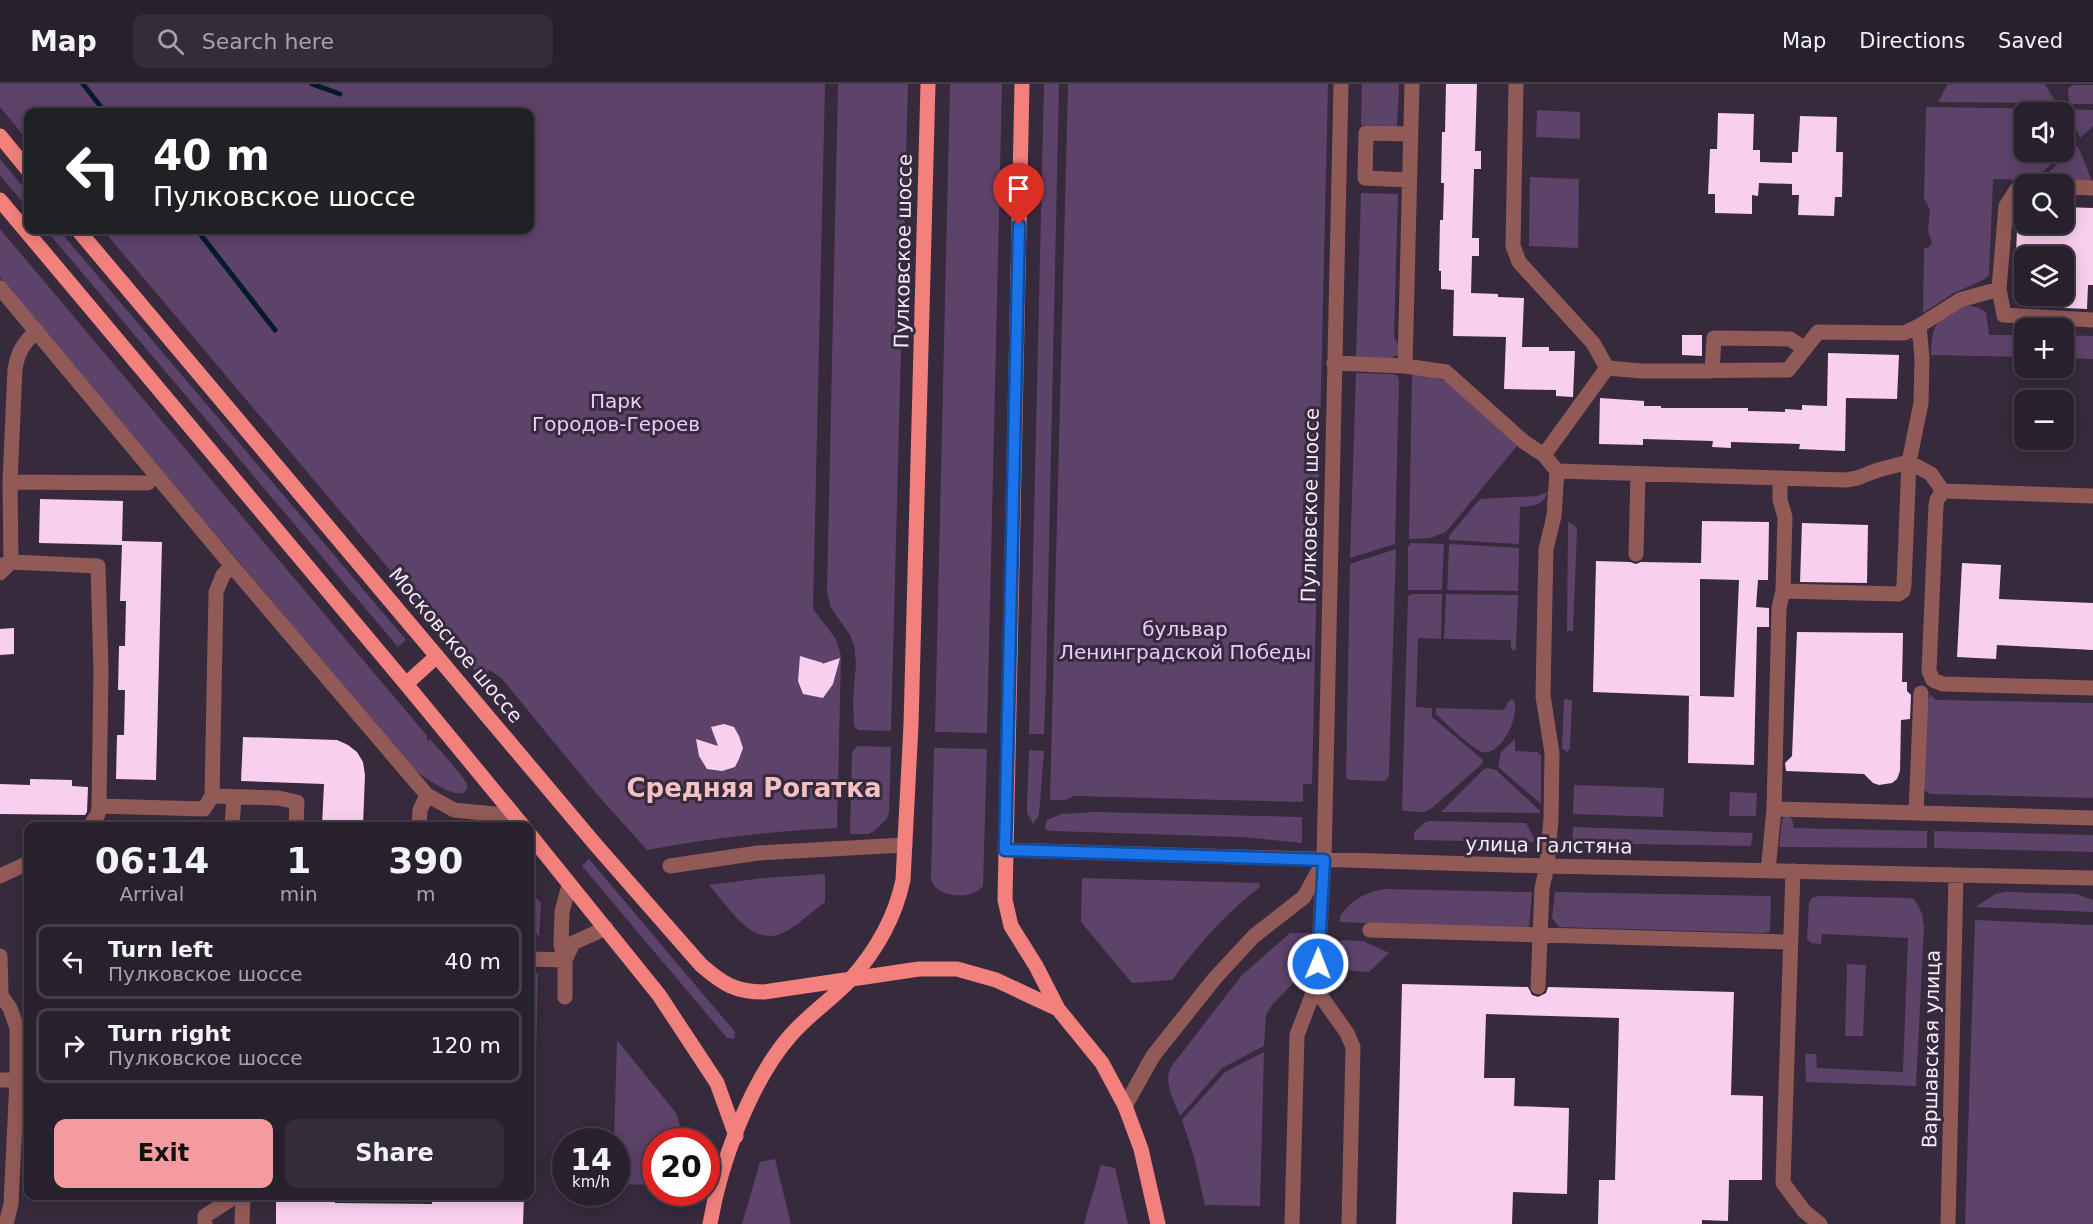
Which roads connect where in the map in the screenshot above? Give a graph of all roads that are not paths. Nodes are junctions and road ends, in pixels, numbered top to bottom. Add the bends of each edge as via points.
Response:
1 (928, 84) edge
2 (1022, 84) edge
3 (1341, 84) edge
4 (1412, 84) edge
5 (1516, 84) edge
6 (1410, 134) junction
7 (0, 136) edge
8 (24, 165) edge
9 (1409, 180) junction
10 (2074, 187) edge
11 (2093, 188) edge
12 (2014, 194) edge
13 (0, 200) edge
14 (24, 229) edge
15 (29, 234) edge
16 (81, 234) edge
17 (0, 288) edge
18 (1999, 289) junction
19 (2093, 320) edge
20 (1919, 326) junction
21 (36, 331) junction
22 (1805, 349) junction
23 (1334, 363) junction
24 (1405, 366) junction
25 (1607, 368) junction
26 (1712, 371) junction
27 (1544, 455) junction
28 (1909, 462) junction
29 (1557, 471) junction
30 (1638, 474) junction
31 (1780, 478) junction
32 (10, 482) junction
33 (148, 483) dead end
34 (1943, 491) junction
35 (2093, 496) edge
36 (1636, 554) dead end
37 (232, 566) junction
38 (4, 567) edge
39 (1784, 591) junction
40 (437, 656) junction
41 (406, 684) junction
42 (2093, 688) edge
43 (1921, 693) dead end
44 (427, 795) junction
45 (212, 796) junction
46 (234, 797) junction
47 (99, 806) junction
48 (1774, 809) junction
49 (1916, 813) junction
50 (2093, 818) edge
51 (519, 821) edge
52 (93, 822) edge
53 (232, 822) edge
54 (296, 822) edge
55 (419, 822) edge
56 (534, 840) edge
57 (905, 845) junction
58 (1005, 850) junction
59 (1324, 860) junction
60 (24, 865) edge
61 (670, 866) dead end
62 (1547, 866) junction
63 (1768, 871) junction
64 (1792, 871) junction
65 (1956, 875) junction
66 (0, 876) edge
67 (2093, 878) edge
68 (569, 885) junction
69 (606, 928) junction
70 (1370, 930) dead end
71 (1540, 935) junction
72 (1791, 942) junction
73 (0, 956) edge
74 (534, 959) edge
75 (565, 960) junction
76 (850, 980) junction
77 (1538, 987) dead end
78 (1315, 988) junction
79 (0, 994) edge
80 (565, 997) dead end
81 (1058, 1009) junction
82 (0, 1080) edge
83 (17, 1080) junction
84 (1125, 1106) junction
85 (736, 1136) junction
86 (230, 1200) edge
87 (243, 1200) edge
88 (6, 1224) edge
89 (205, 1224) edge
90 (242, 1224) edge
91 (710, 1224) edge
92 (1158, 1224) edge
93 (1292, 1224) edge
94 (1349, 1224) edge
95 (1820, 1224) edge
96 (1948, 1224) edge

1 - 57 main road, Пулковское шоссе
2 - 58 main road
3 - 23 street, Пулковское шоссе
4 - 6 street
5 - 25 street via 1515,255 1593,343
6 - 9 street
6 - 9 street via 1366,133 1365,178
7 - 8 main road
9 - 24 street
10 - 11 street
12 - 18 street via 2006,206
13 - 14 main road
15 - 41 main road
16 - 40 main road, Московское шоссе
17 - 21 street
18 - 19 street via 2004,315
18 - 20 street via 1960,300
20 - 22 street via 1904,333 1818,332
20 - 28 street via 1921,403
21 - 32 street via 18,353 15,369
21 - 37 street
22 - 26 street via 1788,370
22 - 26 street via 1790,339 1713,338
23 - 24 street
23 - 59 street, Пулковское шоссе
24 - 27 street via 1446,372 1524,442
25 - 26 street
25 - 27 street
27 - 29 street
28 - 31 street via 1846,480
28 - 34 street via 1931,474
28 - 39 street via 1903,591
29 - 30 street
29 - 62 street via 1554,516 1546,549 1543,696 1552,753
30 - 31 street
30 - 36 street
31 - 39 street via 1785,517
32 - 33 street
32 - 38 street
34 - 35 street
34 - 42 street via 1936,500 1929,672 1933,680 1943,684
37 - 44 street
37 - 45 street via 216,592
38 - 47 street via 98,566
39 - 48 street via 1779,608
40 - 41 main road
40 - 76 main road, Московское шоссе via 680,943 718,979 748,992
41 - 51 main road
43 - 49 street
44 - 51 street via 454,810
44 - 55 street
45 - 46 street
45 - 47 street via 204,809
46 - 53 street
46 - 54 street via 297,802
47 - 52 street
48 - 49 street
48 - 63 street
49 - 50 street
56 - 68 main road
57 - 61 street via 758,853
57 - 76 main road, Пулковское шоссе via 903,880 891,922
58 - 59 street
58 - 81 main road via 1006,913
59 - 62 street, улица Галстяна
59 - 78 street, Пулковское шоссе
59 - 84 street via 1304,897 1254,936 1215,978 1153,1056
60 - 66 street
62 - 63 street, улица Галстяна
62 - 71 street
63 - 64 street, улица Галстяна
64 - 65 street, улица Галстяна
64 - 72 street
65 - 67 street, улица Галстяна
65 - 96 street, Варшавская улица
68 - 69 main road
68 - 75 street via 562,912 561,945
69 - 75 street via 573,943
69 - 85 main road via 659,995 717,1083
70 - 71 street
71 - 72 street
71 - 77 street
72 - 95 street via 1783,1183 1804,1211
73 - 79 street
74 - 75 street
75 - 80 street
76 - 81 main road, Московское шоссе via 919,969 957,969 996,980
76 - 85 main road, Пулковское шоссе via 790,1036 753,1091
78 - 93 street, Пулковское шоссе via 1297,1035
78 - 94 street via 1353,1047
79 - 83 street via 17,1028
81 - 84 main road via 1102,1063
82 - 83 street
83 - 88 street via 11,1204
84 - 92 main road via 1142,1149
85 - 91 main road, Пулковское шоссе
86 - 89 street via 205,1216
87 - 90 street

